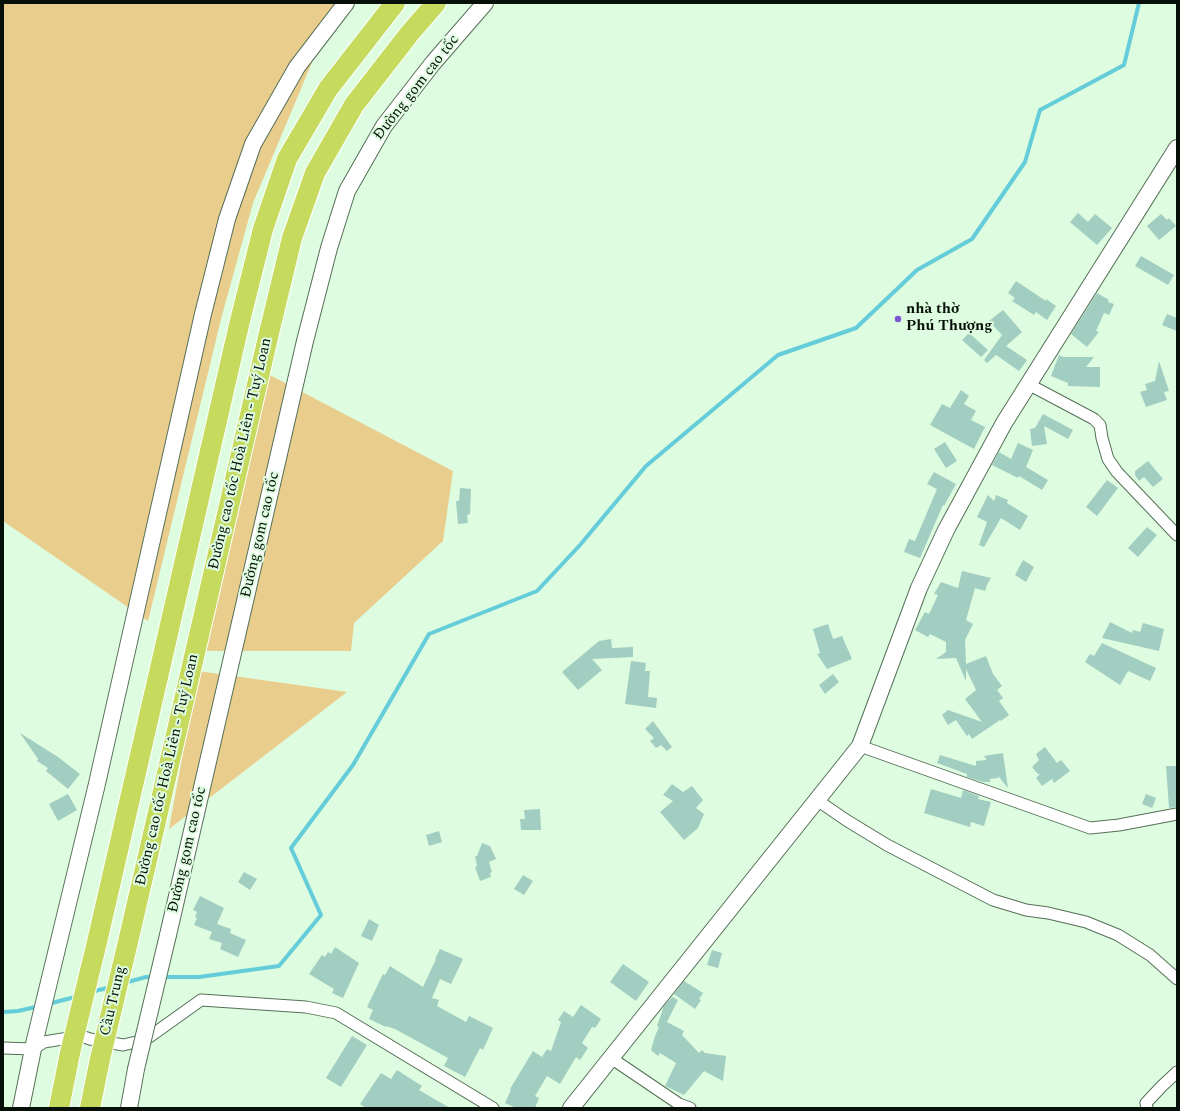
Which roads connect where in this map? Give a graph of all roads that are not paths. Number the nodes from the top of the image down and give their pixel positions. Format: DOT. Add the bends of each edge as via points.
graph roads {
  1 [pos="346,3"];
  2 [pos="395,3"];
  3 [pos="436,3"];
  4 [pos="485,3"];
  5 [pos="1177,148"];
  6 [pos="1028,384"];
  7 [pos="1177,535"];
  8 [pos="860,746"];
  9 [pos="817,800"];
  10 [pos="1177,814"];
  11 [pos="97,942"];
  12 [pos="128,942"];
  13 [pos="1177,979"];
  14 [pos="34,1047"];
  15 [pos="3,1048"];
  16 [pos="611,1058"];
  17 [pos="1177,1072"];
  18 [pos="21,1108"];
  19 [pos="59,1108"];
  20 [pos="90,1108"];
  21 [pos="129,1108"];
  22 [pos="493,1108"];
  23 [pos="571,1108"];
  24 [pos="690,1108"];
  25 [pos="1147,1108"];
  1 -- 14 [label="main road" via="297,67 253,144 227,219"];
  2 -- 11 [label="highway, Đường cao tốc Hoà Liên - Tuý Loan" via="328,89 287,159 263,229"];
  3 -- 12 [label="highway, Đường cao tốc Hoà Liên - Tuý Loan" via="354,105 315,173 292,238"];
  4 -- 21 [label="main road, Đường gom cao tốc, bridge" via="433,63 384,126 347,190 305,341"];
  5 -- 6 [label="main road"];
  6 -- 7 [label="street" via="1094,419 1100,425 1108,459"];
  6 -- 8 [label="main road" via="1004,422 943,536 919,588"];
  8 -- 9 [label="main road"];
  8 -- 10 [label="street" via="1090,828 1119,826"];
  9 -- 13 [label="street" via="887,845 994,900 1026,910 1086,922 1118,935 1146,952"];
  9 -- 16 [label="main road"];
  11 -- 19 [label="highway, Cầu Trung, bridge"];
  12 -- 20 [label="highway, Cầu Trung, bridge"];
  14 -- 15 [label="street"];
  14 -- 18 [label="main road"];
  14 -- 22 [label="street" via="44,1042 81,1036 122,1045 145,1040 201,1000 306,1007 336,1013"];
  16 -- 23 [label="main road"];
  16 -- 24 [label="street" via="678,1104"];
  17 -- 25 [label="street" via="1146,1103"];
}
